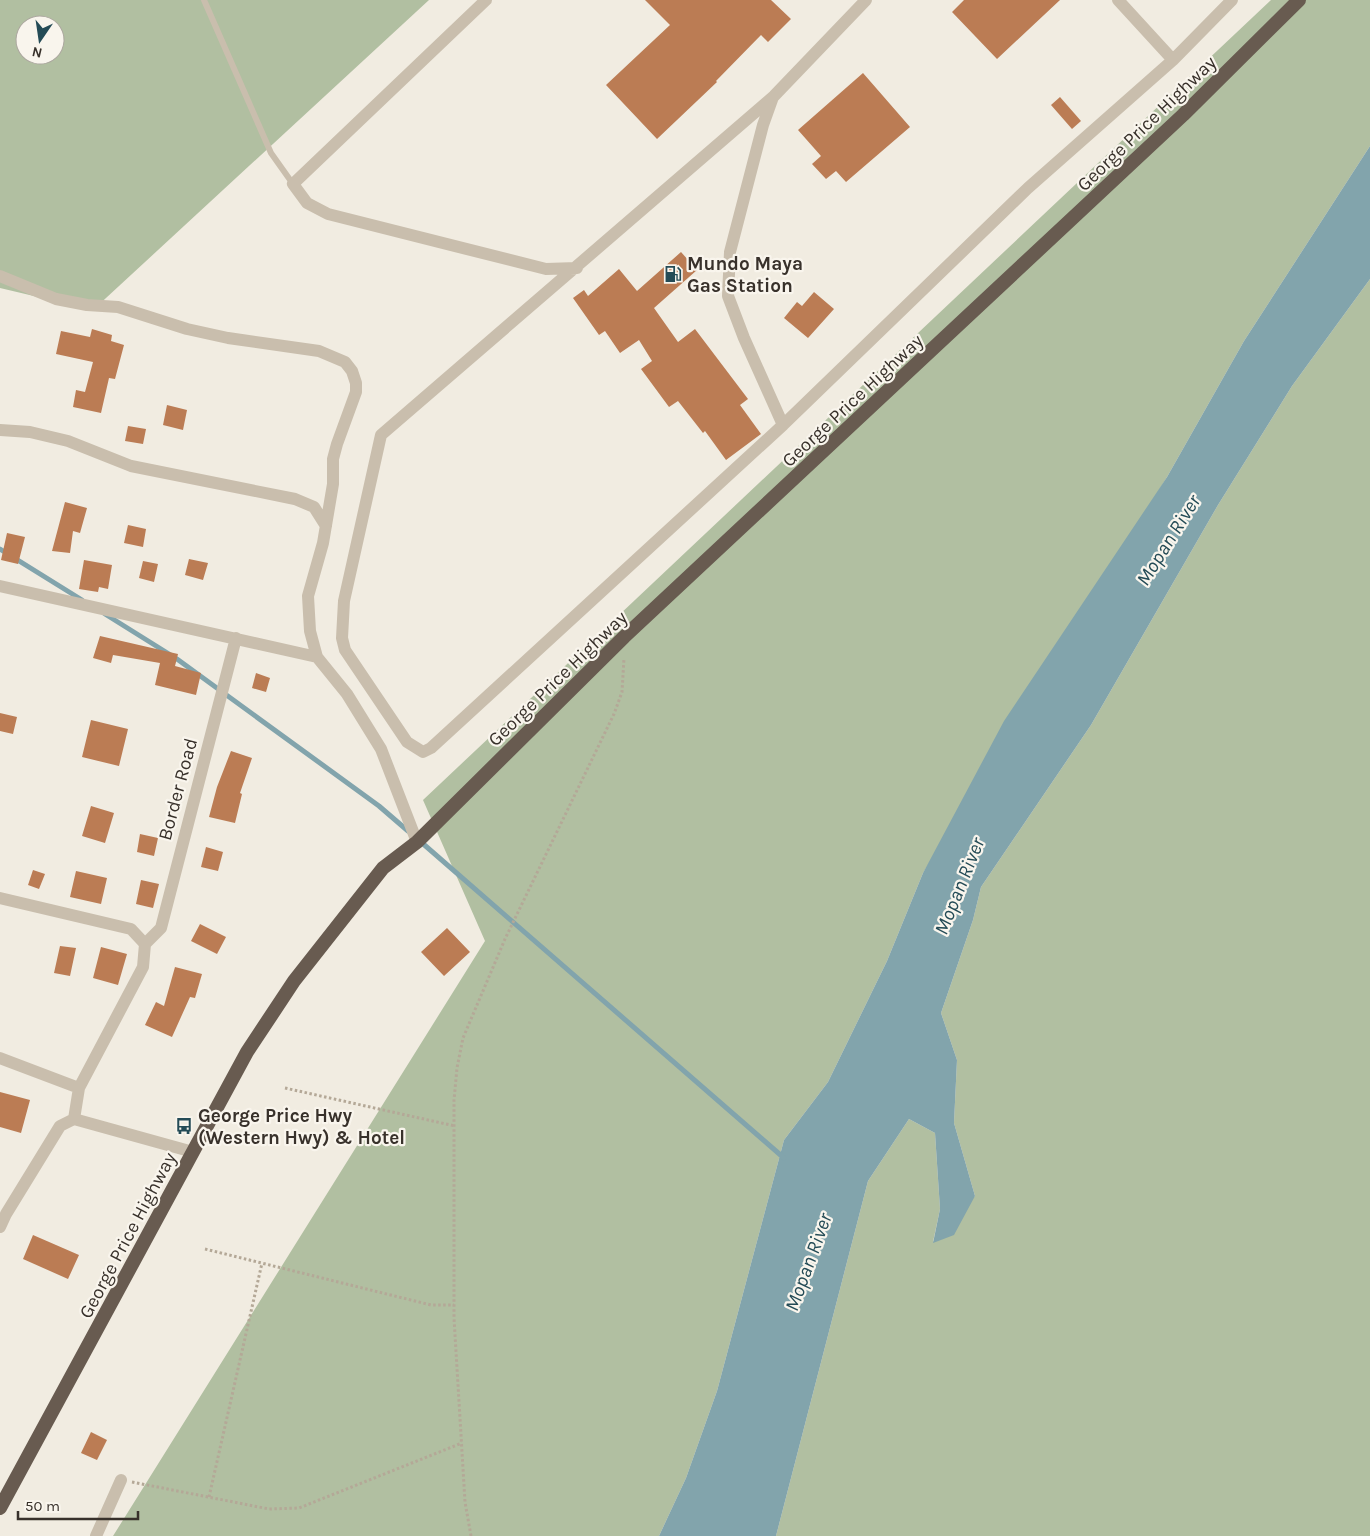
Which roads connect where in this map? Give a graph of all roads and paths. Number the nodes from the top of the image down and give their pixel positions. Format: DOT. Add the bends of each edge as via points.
graph roads {
  1 [pos="204,0"];
  2 [pos="486,0"];
  3 [pos="866,0"];
  4 [pos="1118,0"];
  5 [pos="1232,0"];
  6 [pos="1299,0"];
  7 [pos="1173,60"];
  8 [pos="774,96"];
  9 [pos="293,184"];
  10 [pos="577,268"];
  11 [pos="0,276"];
  12 [pos="783,425"];
  13 [pos="0,430"];
  14 [pos="326,526"];
  15 [pos="0,586"];
  16 [pos="624,637"];
  17 [pos="236,638"];
  18 [pos="317,657"];
  19 [pos="417,842"];
  20 [pos="0,898"];
  21 [pos="145,944"];
  22 [pos="0,1058"];
  23 [pos="79,1088"];
  24 [pos="285,1088"];
  25 [pos="74,1118"];
  26 [pos="455,1126"];
  27 [pos="193,1152"];
  28 [pos="3,1213"];
  29 [pos="0,1227"];
  30 [pos="205,1249"];
  31 [pos="262,1263"];
  32 [pos="454,1306"];
  33 [pos="462,1443"];
  34 [pos="121,1480"];
  35 [pos="209,1497"];
  36 [pos="0,1508"];
  37 [pos="96,1536"];
  38 [pos="471,1536"];
  1 -- 9 [label="lane" via="271,153"];
  2 -- 9 [label="street"];
  3 -- 8 [label="street"];
  4 -- 7 [label="street"];
  5 -- 7 [label="street"];
  6 -- 16 [label="highway, George Price Highway" via="1155,142"];
  7 -- 12 [label="street" via="1028,188"];
  8 -- 10 [label="street"];
  8 -- 12 [label="street" via="763,124 730,252 728,272 731,303"];
  9 -- 10 [label="street" via="306,204 328,214 546,269"];
  10 -- 12 [label="street" via="381,435 344,601 342,638 345,650 411,745 423,752 431,748"];
  11 -- 14 [label="street" via="56,299 87,306 118,307 187,329 319,351 344,362 352,371 356,392 333,460 333,484"];
  13 -- 14 [label="street" via="30,432 68,441 132,466 295,499 314,507"];
  14 -- 18 [label="street" via="308,596 310,631"];
  15 -- 17 [label="street"];
  16 -- 19 [label="highway, George Price Highway"];
  16 -- 26 [label="path" via="622,692 614,714 505,939 463,1038 457,1068"];
  17 -- 18 [label="street"];
  17 -- 21 [label="street, Border Road" via="161,928"];
  18 -- 19 [label="street" via="347,694 381,749"];
  19 -- 27 [label="highway, George Price Highway" via="383,868 294,981 247,1052"];
  20 -- 21 [label="street" via="131,929"];
  21 -- 23 [label="street" via="143,967"];
  22 -- 23 [label="street"];
  23 -- 25 [label="street"];
  24 -- 26 [label="path"];
  25 -- 27 [label="street"];
  25 -- 28 [label="street" via="60,1126"];
  26 -- 32 [label="path"];
  27 -- 36 [label="highway, George Price Highway"];
  28 -- 29 [label="street"];
  30 -- 31 [label="path"];
  31 -- 32 [label="path" via="431,1305"];
  31 -- 35 [label="path"];
  32 -- 33 [label="path"];
  33 -- 35 [label="path" via="299,1508 269,1509"];
  33 -- 38 [label="path"];
  34 -- 35 [label="path"];
  34 -- 37 [label="street"];
}
